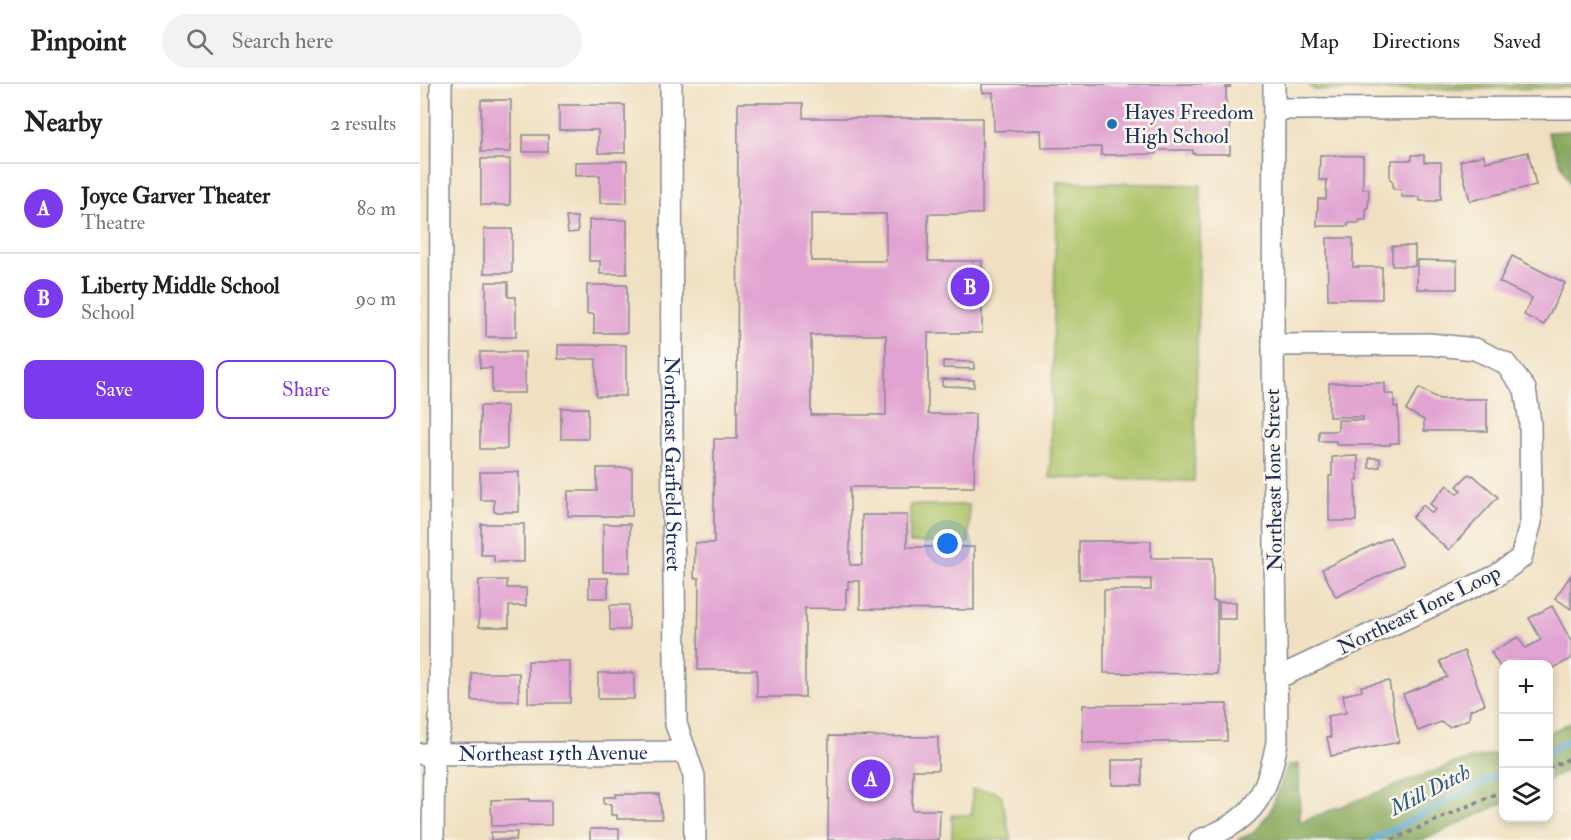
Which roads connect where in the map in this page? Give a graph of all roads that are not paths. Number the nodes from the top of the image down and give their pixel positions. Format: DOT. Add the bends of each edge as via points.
graph roads {
  1 [pos="441,84"];
  2 [pos="671,84"];
  3 [pos="1274,84"];
  4 [pos="1571,108"];
  5 [pos="1274,109"];
  6 [pos="1273,345"];
  7 [pos="1277,678"];
  8 [pos="686,752"];
  9 [pos="427,754"];
  10 [pos="433,840"];
  11 [pos="695,840"];
  12 [pos="1200,840"];
  1 -- 9 [label="street" via="440,727"];
  2 -- 8 [label="street, Northeast Garfield Street" via="676,724"];
  3 -- 5 [label="street, Northeast Ione Street"];
  4 -- 5 [label="street"];
  5 -- 6 [label="street, Northeast Ione Street"];
  6 -- 7 [label="street, Northeast Ione Street"];
  6 -- 7 [label="street, Northeast Ione Loop" via="1429,344 1474,349 1505,363 1525,389 1530,433 1531,522 1521,558 1496,576"];
  7 -- 12 [label="street, Northeast Ione Street" via="1277,742 1271,774 1256,804 1236,823"];
  8 -- 9 [label="street, Northeast 15th Avenue"];
  8 -- 11 [label="street, Northeast Garfield Street" via="694,776"];
  9 -- 10 [label="street"];
}
